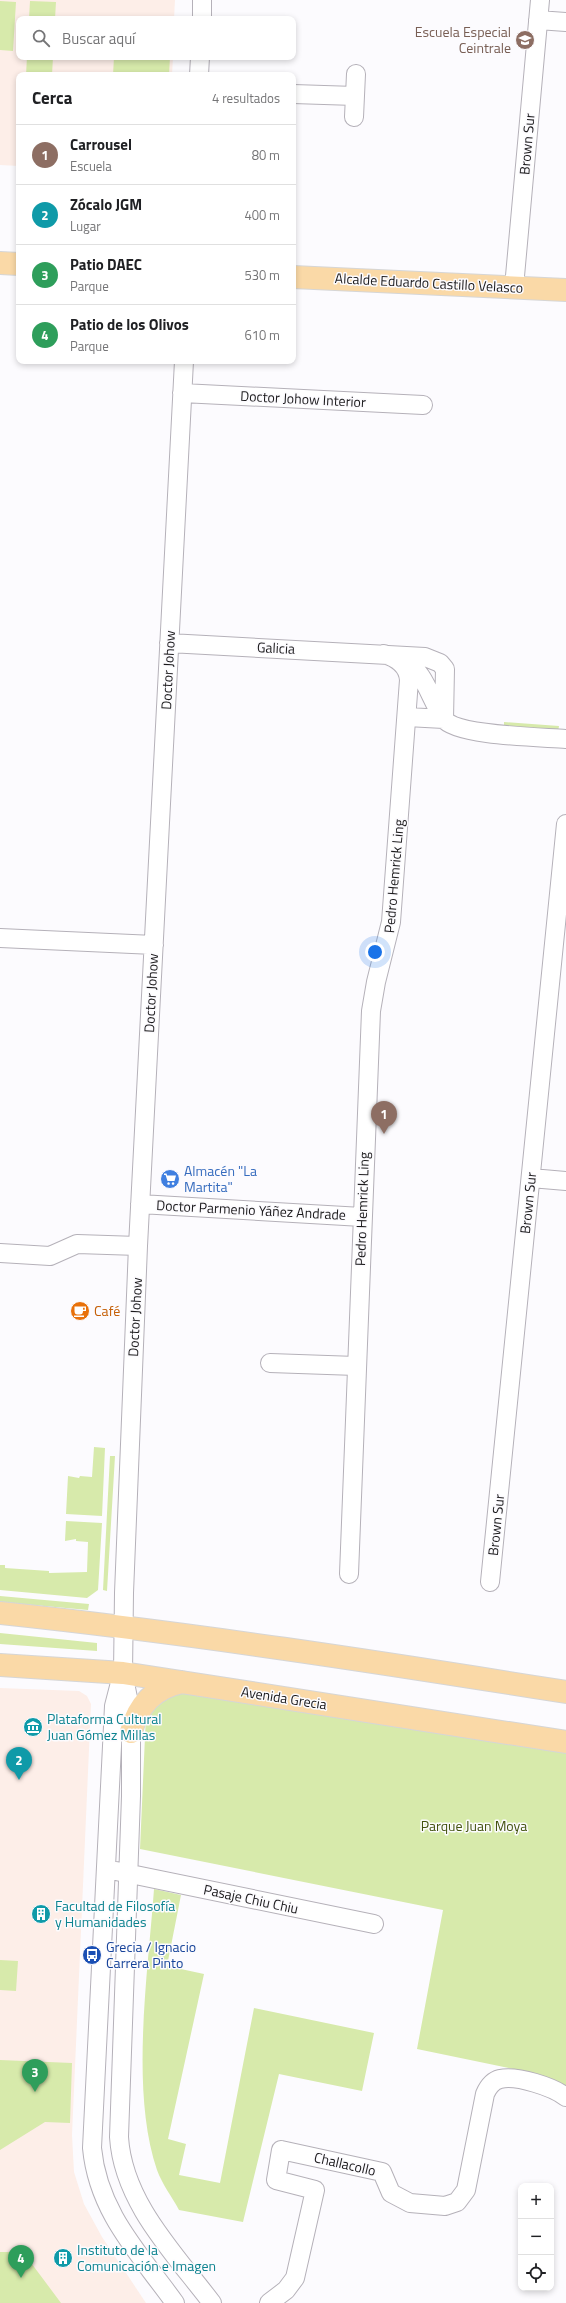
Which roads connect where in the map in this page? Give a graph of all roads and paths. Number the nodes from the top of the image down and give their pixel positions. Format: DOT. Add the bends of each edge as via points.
graph roads {
  1 [pos="202,0"];
  2 [pos="540,0"];
  3 [pos="202,16"];
  4 [pos="538,20"];
  5 [pos="566,22"];
  6 [pos="200,60"];
  7 [pos="199,72"];
  8 [pos="356,74"];
  9 [pos="296,94"];
  10 [pos="355,96"];
  11 [pos="354,118"];
  12 [pos="0,263"];
  13 [pos="16,264"];
  14 [pos="296,277"];
  15 [pos="514,287"];
  16 [pos="566,290"];
  17 [pos="184,364"];
  18 [pos="182,393"];
  19 [pos="423,405"];
  20 [pos="169,643"];
  21 [pos="384,654"];
  22 [pos="409,680"];
  23 [pos="407,717"];
  24 [pos="444,719"];
  25 [pos="566,739"];
  26 [pos="566,824"];
  27 [pos="0,938"];
  28 [pos="154,945"];
  29 [pos="531,1178"];
  30 [pos="566,1181"];
  31 [pos="140,1204"];
  32 [pos="362,1217"];
  33 [pos="138,1246"];
  34 [pos="0,1253"];
  35 [pos="270,1363"];
  36 [pos="356,1366"];
  37 [pos="349,1574"];
  38 [pos="490,1582"];
  39 [pos="0,1613"];
  40 [pos="124,1626"];
  41 [pos="0,1665"];
  42 [pos="123,1673"];
  43 [pos="183,1682"];
  44 [pos="566,1692"];
  45 [pos="131,1732"];
  46 [pos="566,1742"];
  47 [pos="106,1870"];
  48 [pos="128,1873"];
  49 [pos="374,1924"];
  50 [pos="566,2098"];
  51 [pos="175,2303"];
  52 [pos="212,2303"];
  53 [pos="269,2303"];
  1 -- 3 [label="street"];
  2 -- 4 [label="street, Brown Sur"];
  4 -- 5 [label="street"];
  4 -- 15 [label="street, Brown Sur"];
  6 -- 7 [label="street"];
  8 -- 10 [label="street"];
  9 -- 10 [label="street"];
  10 -- 11 [label="street"];
  12 -- 13 [label="main road"];
  14 -- 15 [label="main road, Alcalde Eduardo Castillo Velasco"];
  15 -- 16 [label="main road, Alcalde Eduardo Castillo Velasco"];
  17 -- 18 [label="street, Doctor Johow"];
  18 -- 19 [label="street, Doctor Johow Interior"];
  18 -- 20 [label="street, Doctor Johow"];
  20 -- 21 [label="street, Galicia"];
  20 -- 28 [label="street, Doctor Johow"];
  21 -- 22 [label="street, Galicia" via="401,663 407,671"];
  21 -- 24 [label="street, Galicia" via="404,660 415,668"];
  21 -- 24 [label="street, Galicia" via="426,657 440,663 446,675"];
  22 -- 23 [label="street, Pedro Hemrick Ling"];
  23 -- 24 [label="street"];
  23 -- 32 [label="street, Pedro Hemrick Ling" via="391,922 371,1011"];
  24 -- 25 [label="street" via="454,726 474,731"];
  26 -- 29 [label="street, Brown Sur"];
  27 -- 28 [label="street"];
  28 -- 31 [label="street, Doctor Johow"];
  29 -- 30 [label="street"];
  29 -- 38 [label="street, Brown Sur"];
  31 -- 32 [label="street, Doctor Parmenio Yáñez Andrade"];
  31 -- 33 [label="street, Doctor Johow"];
  32 -- 36 [label="street, Pedro Hemrick Ling"];
  33 -- 34 [label="street" via="77,1244 50,1256"];
  33 -- 40 [label="street, Doctor Johow"];
  35 -- 36 [label="street"];
  36 -- 37 [label="street, Pedro Hemrick Ling"];
  39 -- 40 [label="main road"];
  40 -- 42 [label="street, Doctor Johow"];
  40 -- 44 [label="main road"];
  41 -- 42 [label="main road, Avenida Grecia"];
  42 -- 43 [label="main road, Avenida Grecia"];
  42 -- 45 [label="street"];
  42 -- 47 [label="street" via="114,1706"];
  43 -- 45 [label="main road" via="161,1689 148,1698 137,1714"];
  43 -- 46 [label="main road, Avenida Grecia"];
  45 -- 48 [label="street"];
  47 -- 48 [label="street, Pasaje Chiu Chiu"];
  47 -- 51 [label="street" via="94,2164 101,2192 112,2216"];
  48 -- 49 [label="street, Pasaje Chiu Chiu"];
  48 -- 52 [label="street" via="120,2126 123,2164 143,2210"];
  50 -- 53 [label="street, Challacollo" via="548,2086 509,2079 493,2082 485,2094 466,2190 457,2202 445,2206 410,2204 391,2193 382,2172 281,2150 276,2180 315,2190 295,2278 286,2290"];
}
